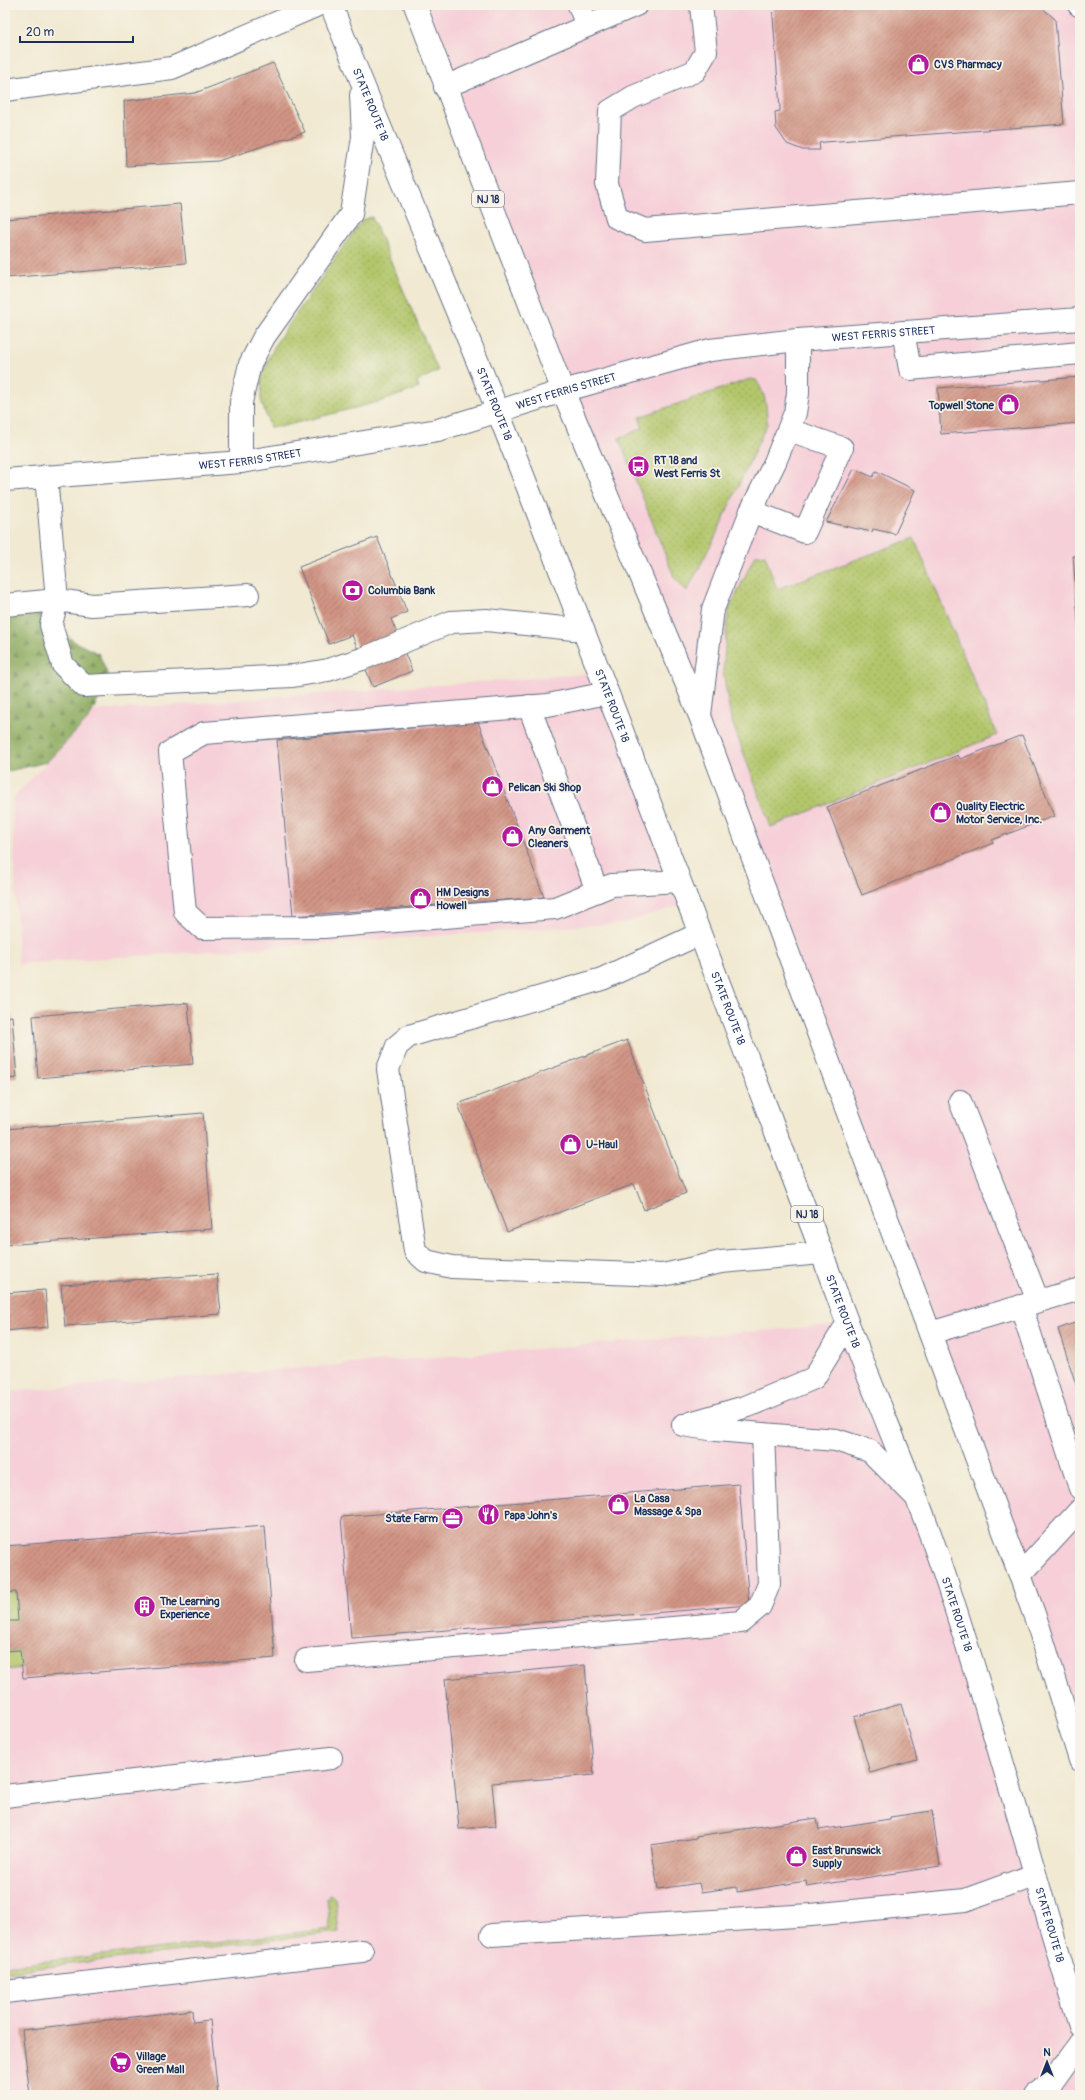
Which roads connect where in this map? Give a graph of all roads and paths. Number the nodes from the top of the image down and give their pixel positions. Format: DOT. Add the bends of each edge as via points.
graph roads {
  1 [pos="318,5"];
  2 [pos="331,5"];
  3 [pos="415,5"];
  4 [pos="579,5"];
  5 [pos="636,5"];
  6 [pos="701,5"];
  7 [pos="587,26"];
  8 [pos="360,80"];
  9 [pos="445,87"];
  10 [pos="5,90"];
  11 [pos="1080,193"];
  12 [pos="1080,319"];
  13 [pos="903,332"];
  14 [pos="798,340"];
  15 [pos="1080,353"];
  16 [pos="563,391"];
  17 [pos="498,413"];
  18 [pos="789,430"];
  19 [pos="241,462"];
  20 [pos="46,476"];
  21 [pos="5,480"];
  22 [pos="751,511"];
  23 [pos="248,595"];
  24 [pos="57,600"];
  25 [pos="5,605"];
  26 [pos="584,630"];
  27 [pos="607,693"];
  28 [pos="529,706"];
  29 [pos="700,716"];
  30 [pos="679,881"];
  31 [pos="597,892"];
  32 [pos="700,934"];
  33 [pos="960,1101"];
  34 [pos="822,1254"];
  35 [pos="1080,1289"];
  36 [pos="1030,1304"];
  37 [pos="847,1324"];
  38 [pos="930,1333"];
  39 [pos="763,1434"];
  40 [pos="1080,1488"];
  41 [pos="915,1496"];
  42 [pos="1080,1510"];
  43 [pos="1020,1575"];
  44 [pos="306,1660"];
  45 [pos="1079,1755"];
  46 [pos="331,1758"];
  47 [pos="5,1796"];
  48 [pos="1034,1875"];
  49 [pos="492,1935"];
  50 [pos="362,1951"];
  51 [pos="5,1992"];
  52 [pos="1080,2026"];
  53 [pos="1080,2042"];
  54 [pos="1035,2095"];
  1 -- 10 [label="main road" via="172,68"];
  2 -- 8 [label="main road, STATE ROUTE 18 / NJ 18"];
  3 -- 9 [label="main road, NJ 18"];
  4 -- 7 [label="main road"];
  5 -- 7 [label="main road"];
  6 -- 11 [label="main road" via="706,52 695,71 633,97 610,111 607,184 616,218 645,230"];
  7 -- 9 [label="main road"];
  8 -- 17 [label="main road, STATE ROUTE 18 / NJ 18"];
  8 -- 19 [label="main road" via="363,137 350,214 264,338 250,364 241,402"];
  9 -- 16 [label="main road, NJ 18"];
  12 -- 13 [label="main road, WEST FERRIS STREET"];
  13 -- 14 [label="main road, WEST FERRIS STREET"];
  13 -- 15 [label="main road" via="910,370"];
  14 -- 16 [label="main road, WEST FERRIS STREET" via="710,350"];
  14 -- 18 [label="main road" via="798,393"];
  16 -- 17 [label="main road, WEST FERRIS STREET"];
  16 -- 29 [label="main road, NJ 18"];
  17 -- 19 [label="main road, WEST FERRIS STREET" via="438,430"];
  17 -- 26 [label="main road, STATE ROUTE 18 / NJ 18"];
  18 -- 22 [label="main road"];
  18 -- 22 [label="main road" via="842,448 805,532"];
  19 -- 20 [label="main road, WEST FERRIS STREET"];
  20 -- 21 [label="main road, WEST FERRIS STREET"];
  20 -- 24 [label="main road"];
  22 -- 29 [label="main road" via="713,609"];
  23 -- 24 [label="main road" via="92,605"];
  24 -- 25 [label="main road"];
  24 -- 26 [label="main road" via="51,625 63,665 84,686 294,676 328,670 362,659 451,622 486,620"];
  26 -- 27 [label="main road, STATE ROUTE 18 / NJ 18"];
  27 -- 28 [label="main road" via="548,705"];
  27 -- 30 [label="main road, STATE ROUTE 18 / NJ 18"];
  28 -- 31 [label="main road"];
  28 -- 31 [label="main road" via="204,733 170,752 185,912 202,928 324,927 555,908"];
  29 -- 38 [label="main road, NJ 18"];
  30 -- 31 [label="main road" via="612,885"];
  30 -- 32 [label="main road, STATE ROUTE 18 / NJ 18"];
  32 -- 34 [label="main road, STATE ROUTE 18 / NJ 18"];
  32 -- 34 [label="main road" via="602,979 408,1036 398,1046 388,1069 415,1251 426,1261 452,1267 663,1276 722,1262"];
  33 -- 36 [label="main road"];
  34 -- 37 [label="main road, STATE ROUTE 18 / NJ 18"];
  35 -- 36 [label="main road"];
  36 -- 38 [label="main road"];
  36 -- 40 [label="main road"];
  37 -- 39 [label="main road" via="814,1378 748,1406 683,1425"];
  37 -- 41 [label="main road, STATE ROUTE 18 / NJ 18"];
  38 -- 43 [label="main road, NJ 18"];
  39 -- 41 [label="main road" via="836,1440 870,1450"];
  39 -- 44 [label="main road" via="769,1584 760,1606 741,1622"];
  41 -- 48 [label="main road, STATE ROUTE 18 / NJ 18" via="952,1597"];
  42 -- 43 [label="main road"];
  43 -- 45 [label="main road, NJ 18"];
  46 -- 47 [label="main road"];
  48 -- 49 [label="main road" via="964,1900 811,1915"];
  48 -- 52 [label="main road, STATE ROUTE 18 / NJ 18"];
  50 -- 51 [label="main road"];
  53 -- 54 [label="main road" via="1052,2082"];
}
